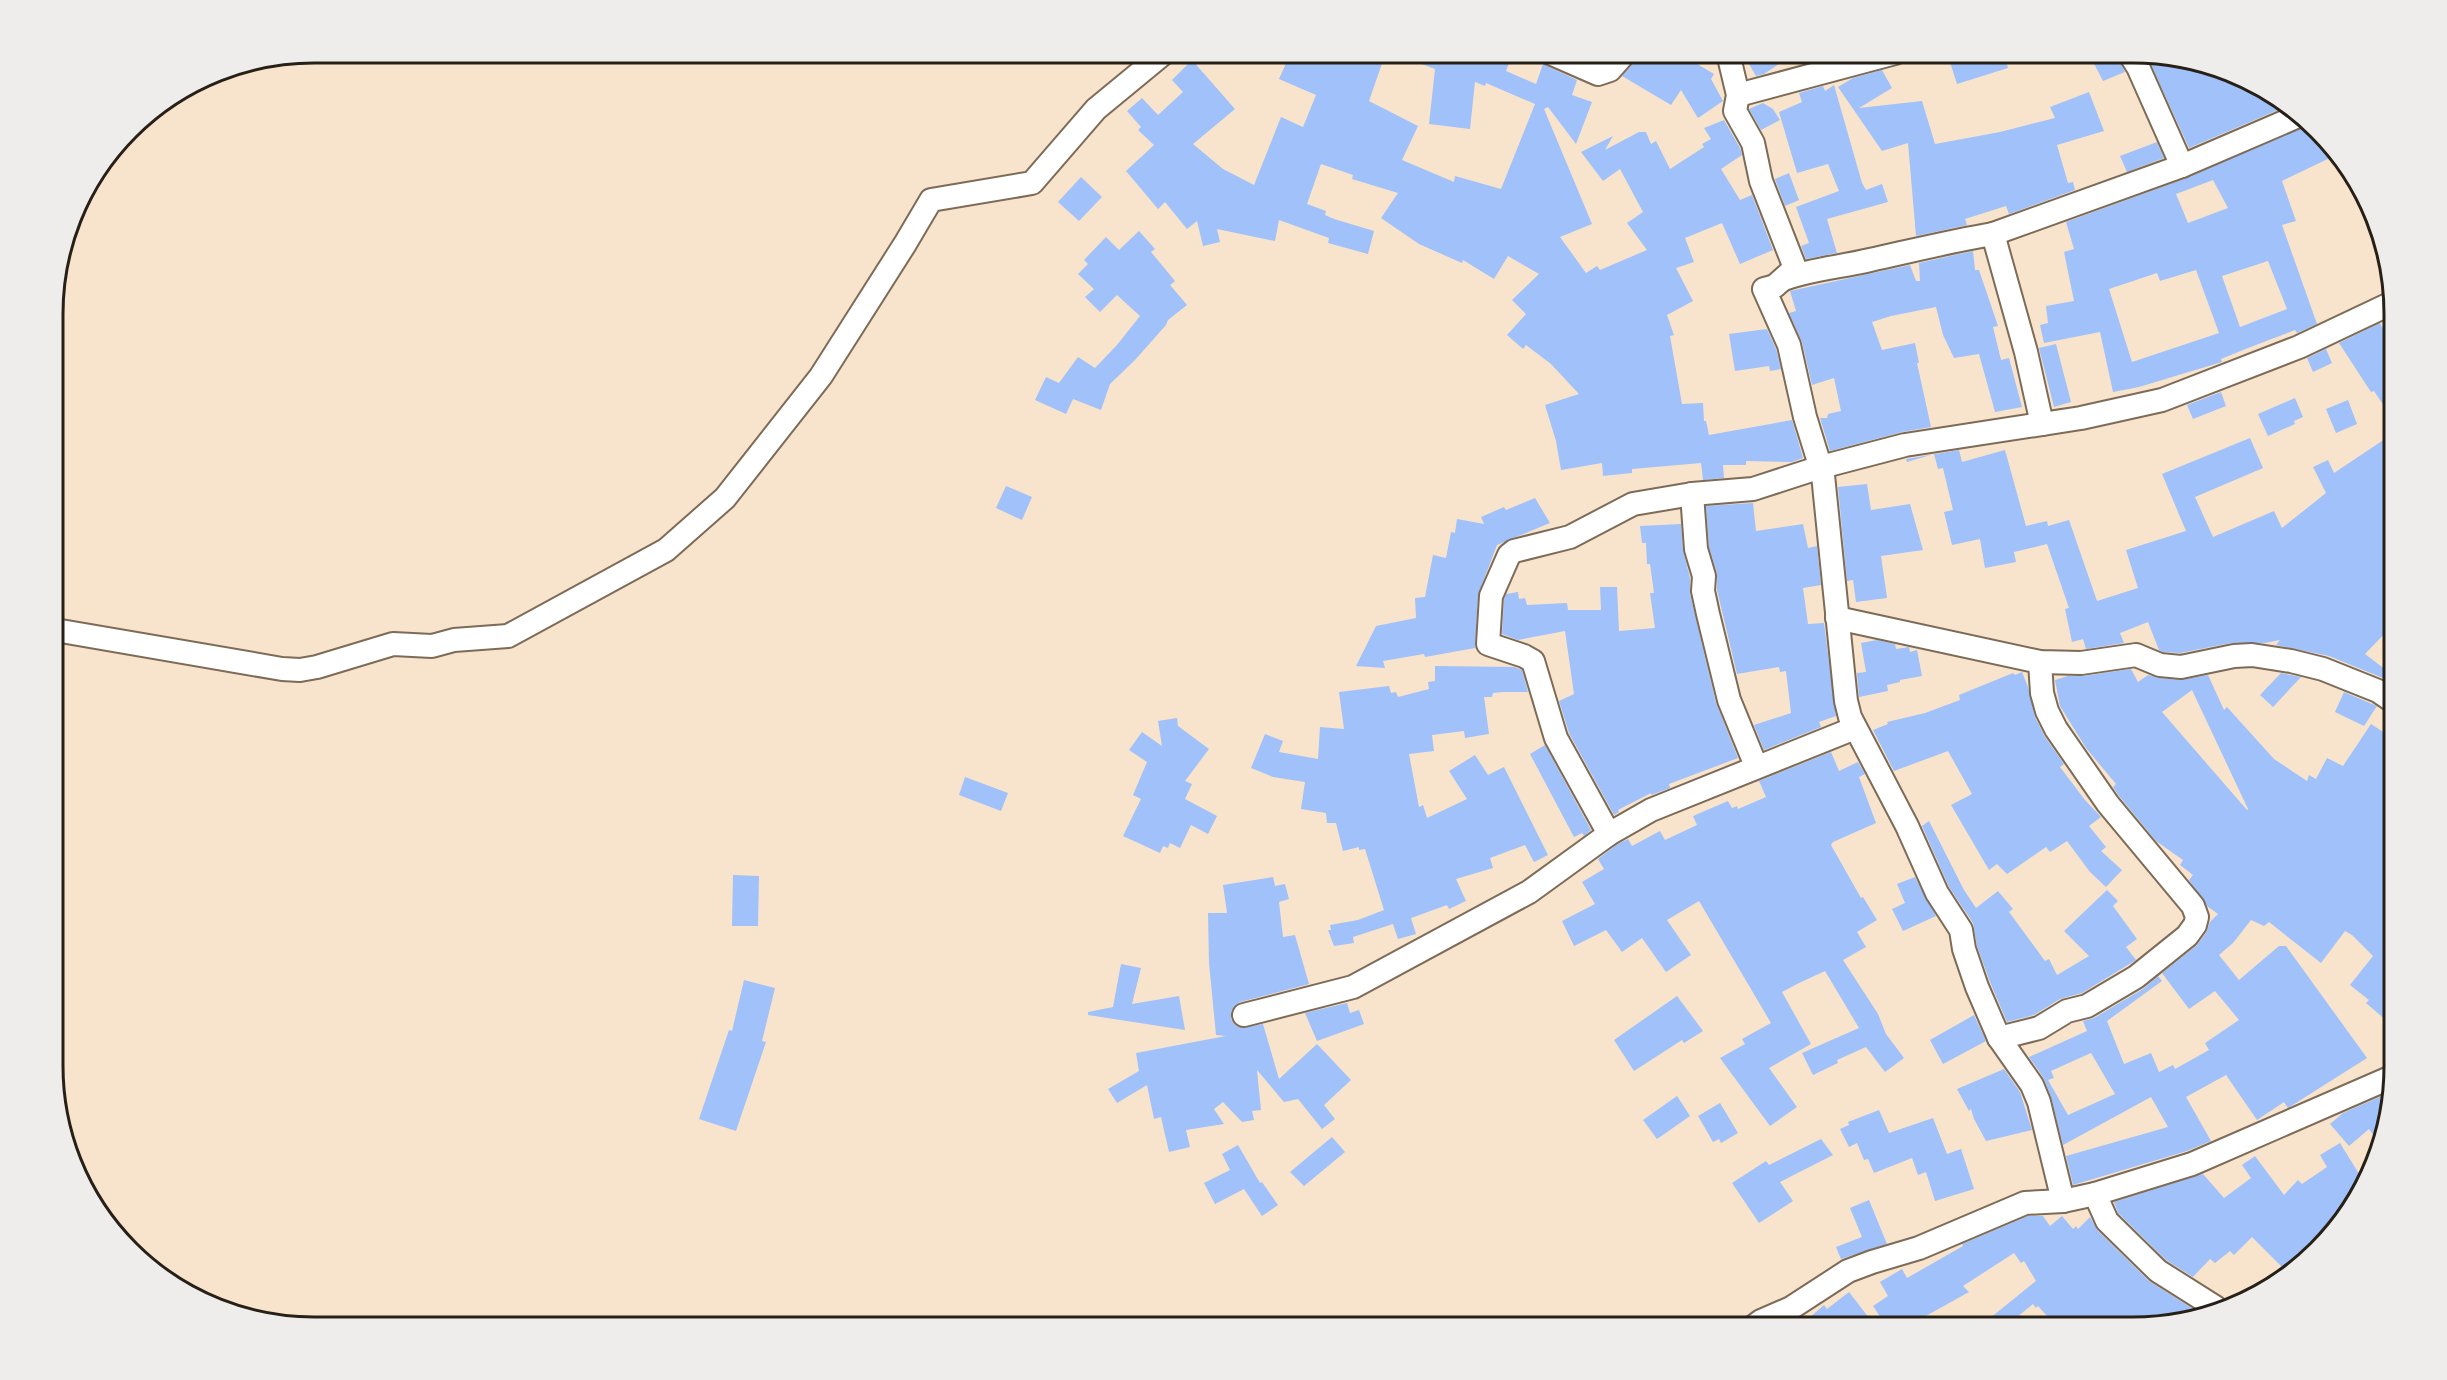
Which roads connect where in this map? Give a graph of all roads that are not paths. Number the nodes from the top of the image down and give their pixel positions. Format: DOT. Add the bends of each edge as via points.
graph roads {
  1 [pos="1151,63"];
  2 [pos="1574,63"];
  3 [pos="1615,63"];
  4 [pos="1731,63"];
  5 [pos="1855,63"];
  6 [pos="2136,63"];
  7 [pos="1738,95"];
  8 [pos="2291,119"];
  9 [pos="2182,166"];
  10 [pos="1993,234"];
  11 [pos="1784,279"];
  12 [pos="2384,307"];
  13 [pos="2042,424"];
  14 [pos="1821,467"];
  15 [pos="1692,494"];
  16 [pos="1837,618"];
  17 [pos="63,631"];
  18 [pos="2040,662"];
  19 [pos="2384,695"];
  20 [pos="1855,728"];
  21 [pos="1756,766"];
  22 [pos="1609,834"];
  23 [pos="1244,1015"];
  24 [pos="1999,1038"];
  25 [pos="2383,1081"];
  26 [pos="2095,1194"];
  27 [pos="2063,1201"];
  28 [pos="2211,1305"];
  29 [pos="1775,1317"];
  1 -- 17 [label="street" via="1096,109 1032,183 931,200 821,376 725,498 666,550 508,636 454,640 432,646 393,644 300,670"];
  2 -- 3 [label="street" via="1598,74 1610,70"];
  4 -- 7 [label="street"];
  5 -- 7 [label="street"];
  6 -- 9 [label="street"];
  7 -- 11 [label="street" via="1735,111 1753,143 1761,181 1795,268"];
  8 -- 9 [label="street"];
  9 -- 10 [label="street"];
  10 -- 11 [label="street"];
  10 -- 13 [label="street"];
  11 -- 14 [label="street" via="1764,289 1789,345"];
  12 -- 13 [label="street" via="2300,347 2162,400"];
  13 -- 14 [label="street" via="1905,445"];
  14 -- 15 [label="street" via="1753,489"];
  14 -- 16 [label="street"];
  15 -- 21 [label="street" via="1696,549 1708,614 1729,700"];
  15 -- 22 [label="street" via="1633,504 1570,537 1514,551 1491,596 1488,644 1533,661 1556,738"];
  16 -- 18 [label="street"];
  16 -- 20 [label="street" via="1846,701"];
  18 -- 19 [label="street" via="2081,663 2136,655 2160,665 2181,667 2252,655 2323,669"];
  18 -- 24 [label="street" via="2042,693 2056,729 2108,804 2193,906 2197,916 2187,936 2127,982 2039,1028"];
  20 -- 21 [label="street"];
  20 -- 24 [label="street" via="1937,893 1961,930 1977,987"];
  21 -- 22 [label="street" via="1651,810"];
  22 -- 23 [label="street" via="1529,891 1353,987"];
  24 -- 27 [label="street" via="2032,1085 2039,1102"];
  25 -- 26 [label="street" via="2192,1164"];
  26 -- 27 [label="street"];
  26 -- 28 [label="street" via="2108,1221 2158,1271"];
  27 -- 29 [label="street" via="2025,1203 1919,1248 1848,1271"];
}
